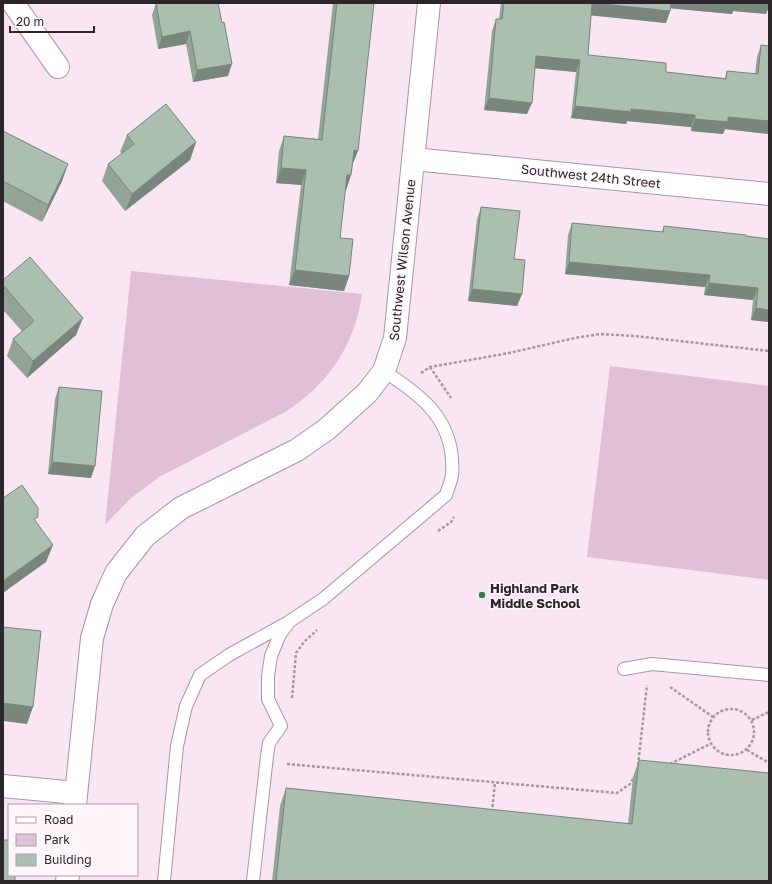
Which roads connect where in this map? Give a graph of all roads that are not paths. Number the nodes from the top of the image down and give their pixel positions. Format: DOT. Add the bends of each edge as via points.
graph roads {
  1 [pos="13,3"];
  2 [pos="429,3"];
  3 [pos="58,67"];
  4 [pos="413,159"];
  5 [pos="769,194"];
  6 [pos="384,371"];
  7 [pos="290,621"];
  8 [pos="624,670"];
  9 [pos="769,676"];
  10 [pos="3,786"];
  11 [pos="76,799"];
  12 [pos="164,881"];
  13 [pos="252,881"];
  1 -- 3 [label="street"];
  2 -- 4 [label="street, Southwest Wilson Avenue"];
  4 -- 5 [label="street, Southwest 24th Street"];
  4 -- 6 [label="street, Southwest Wilson Avenue" via="395,338"];
  6 -- 7 [label="lane" via="433,410 445,429 451,449 453,473 446,495 323,599"];
  6 -- 11 [label="street, Southwest Wilson Avenue" via="367,393 327,429 297,450 181,508 145,536 116,573 102,604 92,638"];
  7 -- 12 [label="lane" via="228,655 200,675 186,706 177,746"];
  7 -- 13 [label="lane" via="280,634 271,656 268,676 268,700 281,726 269,743"];
  8 -- 9 [label="lane" via="652,664"];
  10 -- 11 [label="street"];
}
